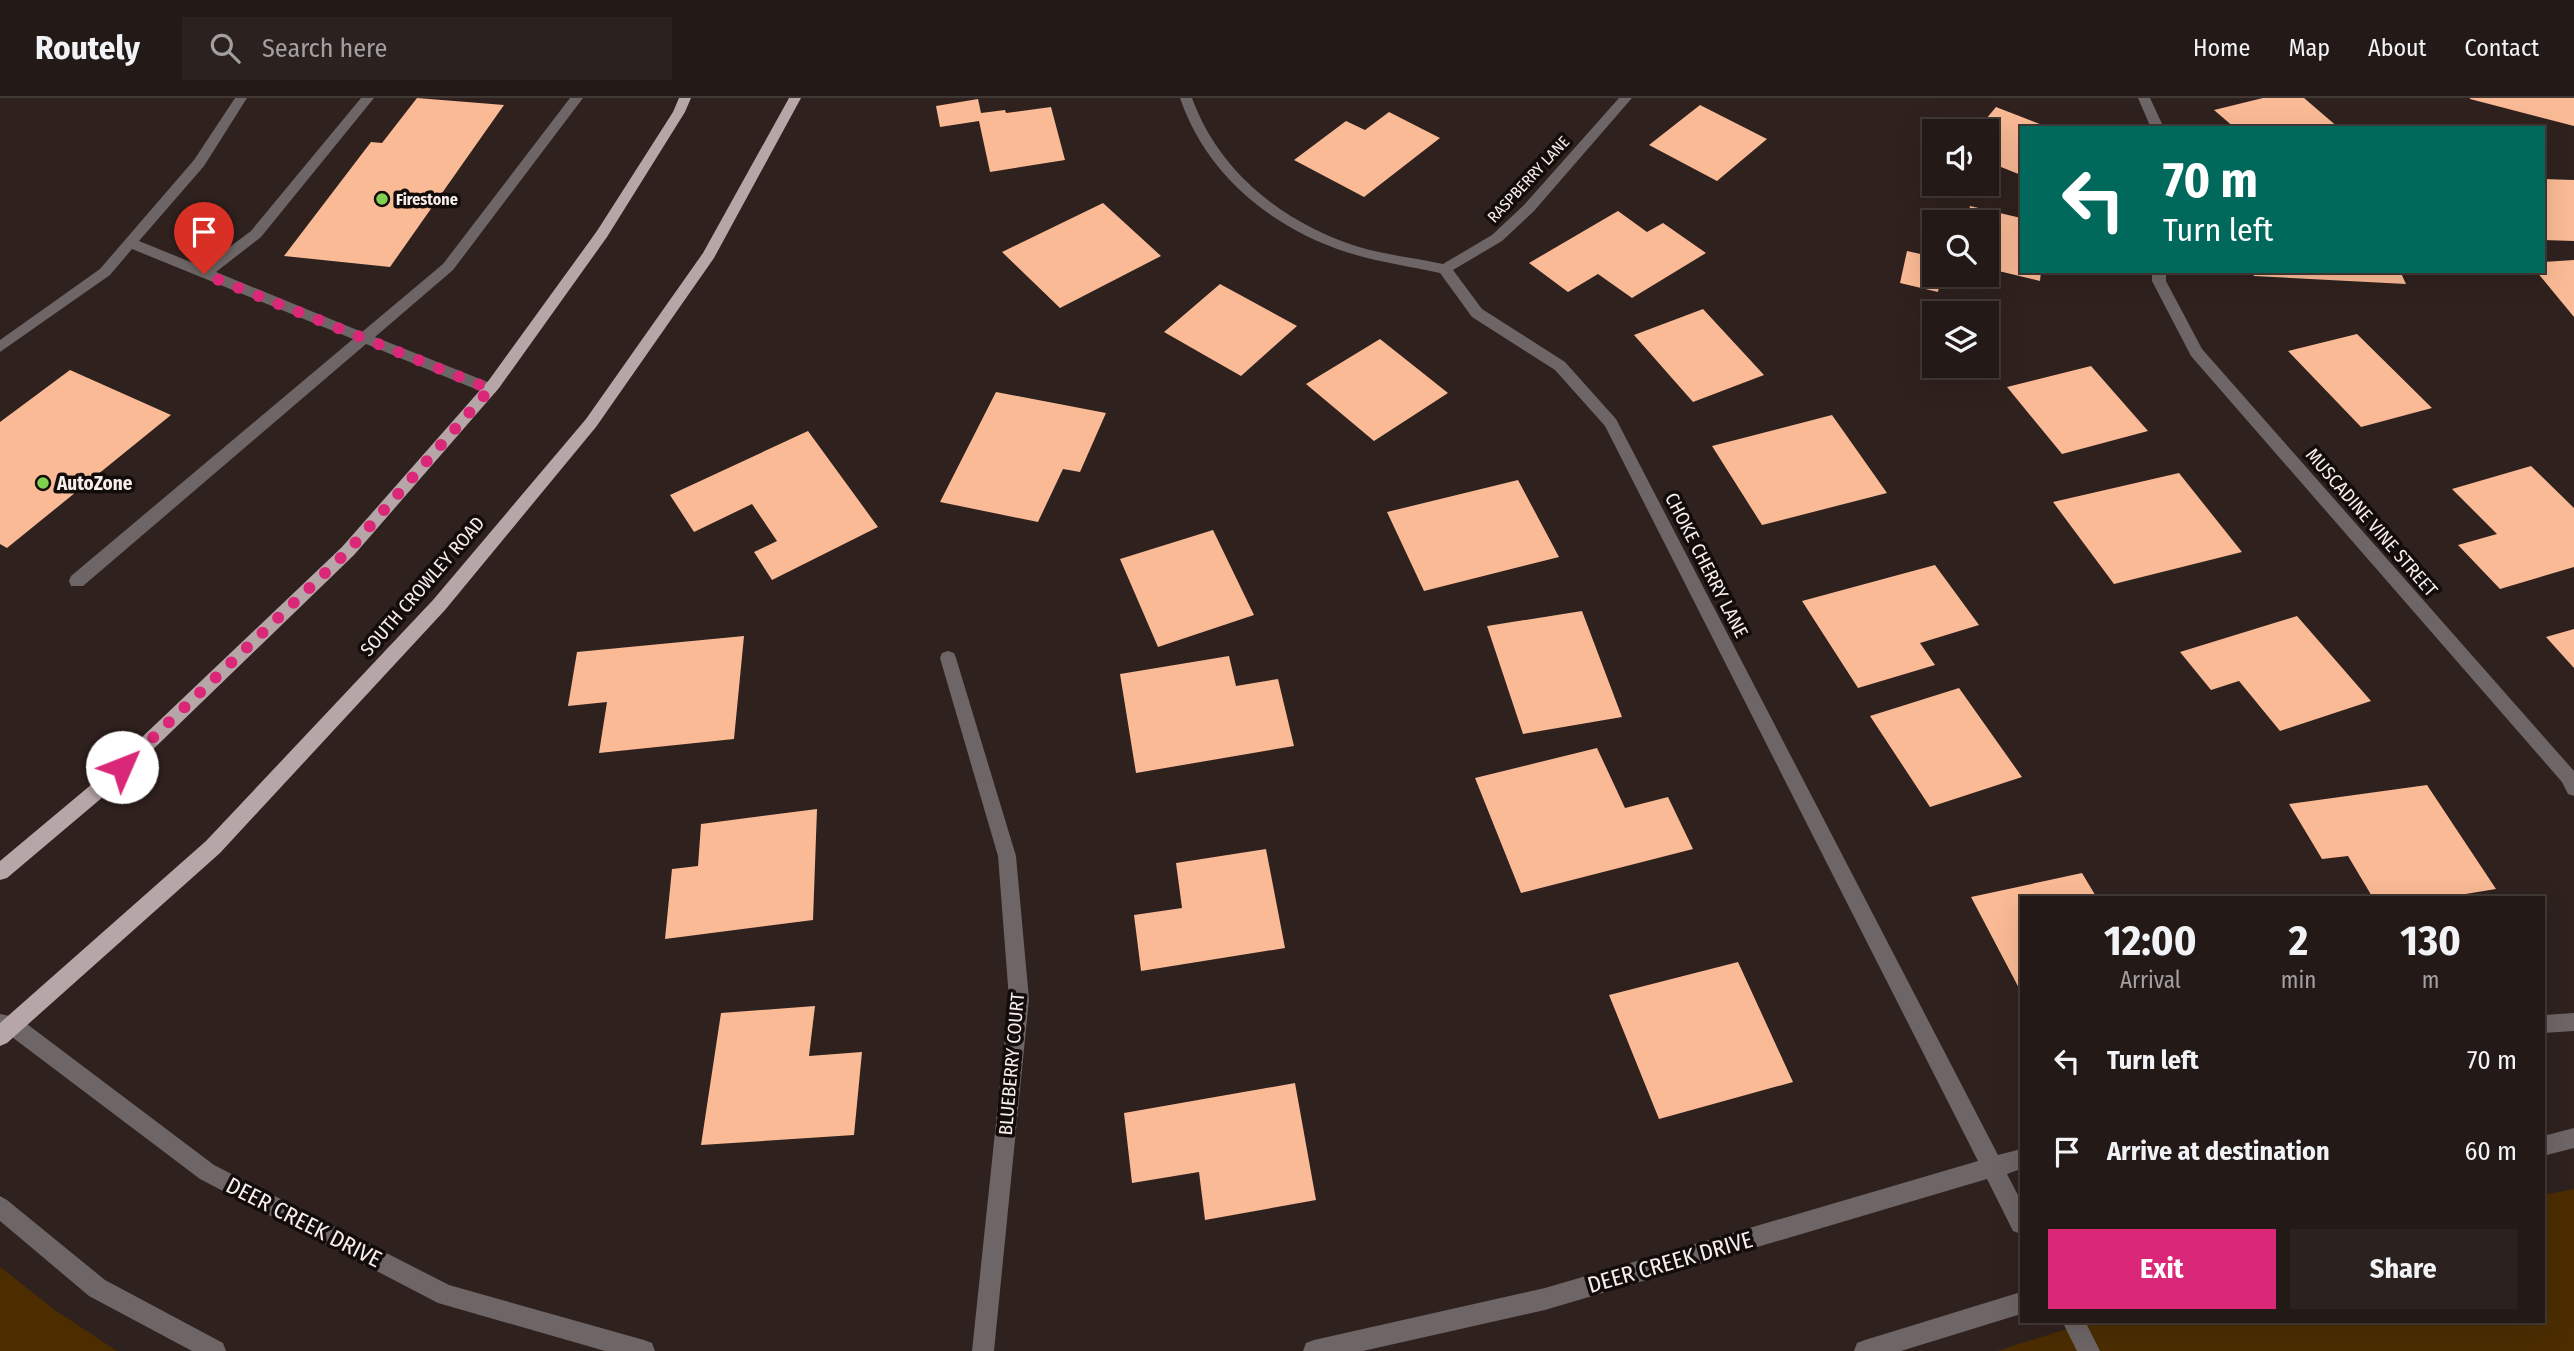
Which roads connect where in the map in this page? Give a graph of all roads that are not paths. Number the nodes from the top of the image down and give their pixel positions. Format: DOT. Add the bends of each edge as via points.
graph roads {
  1 [pos="241,98"];
  2 [pos="368,98"];
  3 [pos="577,98"];
  4 [pos="685,98"];
  5 [pos="795,98"];
  6 [pos="1186,98"];
  7 [pos="1626,98"];
  8 [pos="2144,98"];
  9 [pos="2157,126"];
  10 [pos="130,243"];
  11 [pos="1445,270"];
  12 [pos="2159,273"];
  13 [pos="204,274"];
  14 [pos="363,338"];
  15 [pos="0,347"];
  16 [pos="490,389"];
  17 [pos="77,581"];
  18 [pos="948,658"];
  19 [pos="2574,788"];
  20 [pos="0,872"];
  21 [pos="2574,1022"];
  22 [pos="2545,1024"];
  23 [pos="4,1028"];
  24 [pos="2574,1138"];
  25 [pos="2545,1145"];
  26 [pos="2020,1159"];
  27 [pos="1992,1168"];
  28 [pos="0,1207"];
  29 [pos="2020,1221"];
  30 [pos="2020,1303"];
  31 [pos="2074,1323"];
  32 [pos="215,1351"];
  33 [pos="644,1351"];
  34 [pos="983,1351"];
  35 [pos="1314,1351"];
  36 [pos="1865,1351"];
  37 [pos="2089,1351"];
  1 -- 10 [label="street" via="199,163"];
  2 -- 13 [label="street" via="256,234"];
  3 -- 14 [label="street" via="448,267"];
  4 -- 16 [label="main road" via="602,234"];
  5 -- 23 [label="main road, SOUTH CROWLEY ROAD" via="709,255 591,423 439,605 213,847"];
  6 -- 11 [label="street" via="1208,152 1239,186 1341,245"];
  7 -- 11 [label="street, RASPBERRY LANE" via="1497,238"];
  8 -- 9 [label="street"];
  10 -- 13 [label="street"];
  10 -- 15 [label="street" via="105,272"];
  11 -- 27 [label="street, CHOKE CHERRY LANE" via="1477,313 1560,366 1611,423"];
  12 -- 19 [label="street, MUSCADINE VINE STREET" via="2196,352"];
  13 -- 14 [label="street"];
  14 -- 16 [label="street"];
  14 -- 17 [label="street"];
  16 -- 20 [label="main road" via="348,551 104,785"];
  18 -- 34 [label="street, BLUEBERRY COURT" via="1007,856 1019,999"];
  21 -- 22 [label="street"];
  23 -- 33 [label="street, DEER CREEK DRIVE" via="208,1172 446,1295"];
  24 -- 25 [label="street"];
  26 -- 27 [label="street, DEER CREEK DRIVE"];
  27 -- 29 [label="street, CHOKE CHERRY LANE"];
  27 -- 35 [label="street, DEER CREEK DRIVE" via="1545,1299"];
  28 -- 32 [label="street" via="97,1288"];
  30 -- 36 [label="street"];
  31 -- 37 [label="street"];
}
